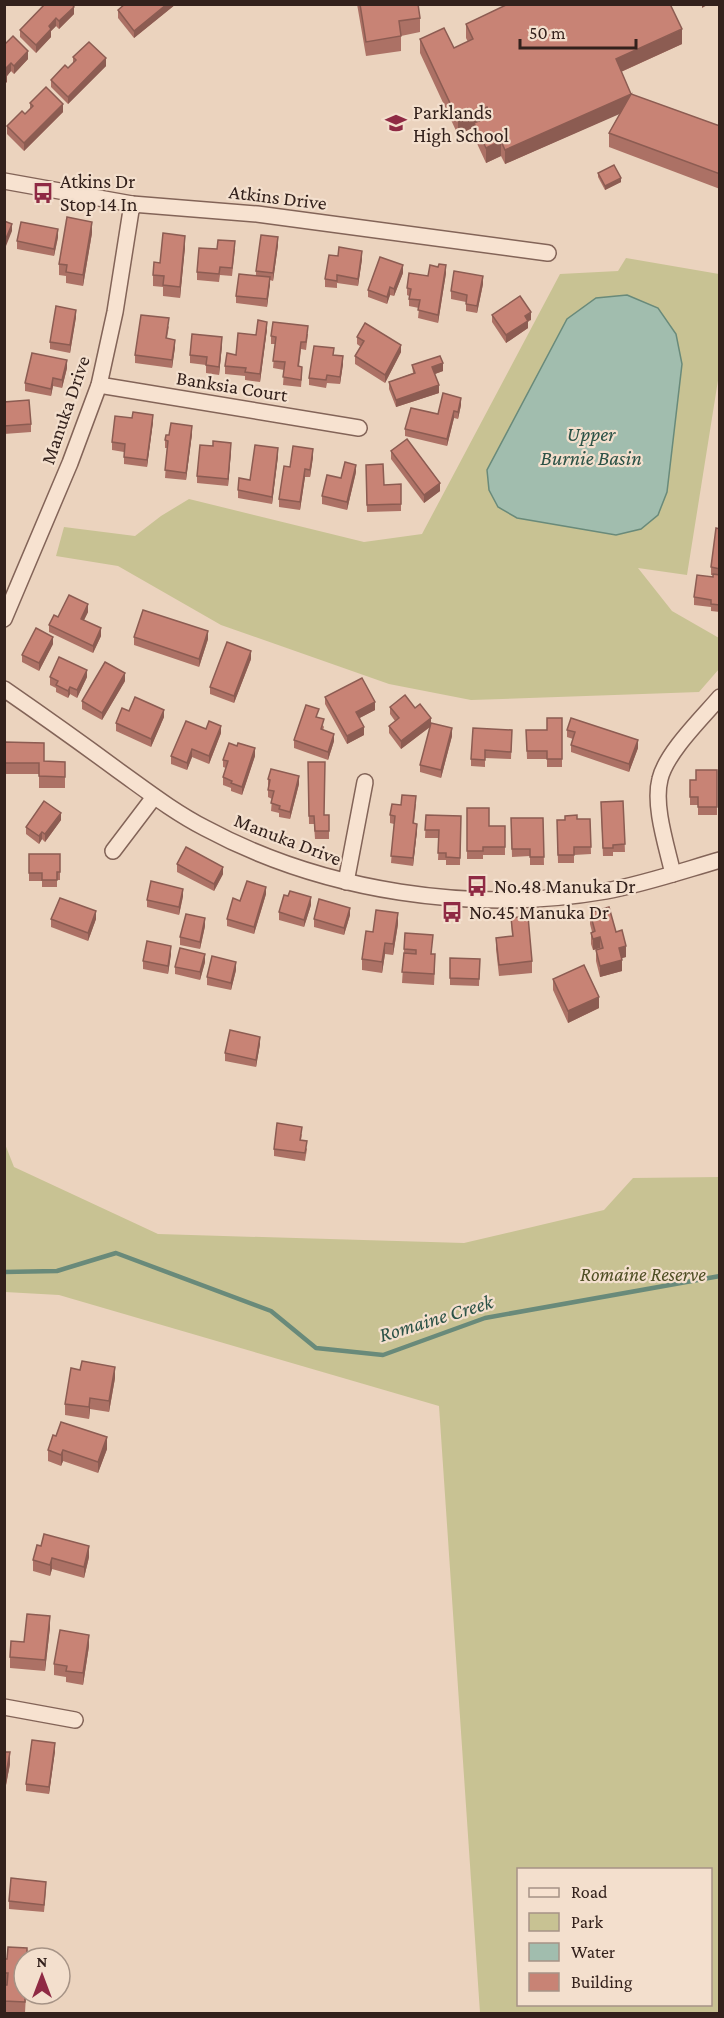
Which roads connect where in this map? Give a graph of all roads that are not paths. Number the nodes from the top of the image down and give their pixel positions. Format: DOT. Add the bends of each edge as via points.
graph roads {
  1 [pos="4,181"];
  2 [pos="132,204"];
  3 [pos="548,253"];
  4 [pos="99,385"];
  5 [pos="359,428"];
  6 [pos="4,620"];
  7 [pos="4,688"];
  8 [pos="720,697"];
  9 [pos="365,782"];
  10 [pos="154,797"];
  11 [pos="114,851"];
  12 [pos="720,860"];
  13 [pos="673,874"];
  14 [pos="346,882"];
  15 [pos="4,1707"];
  16 [pos="75,1720"];
  1 -- 2 [label="street, Atkins Drive"];
  2 -- 3 [label="street, Atkins Drive" via="257,214"];
  2 -- 4 [label="street, Manuka Drive"];
  4 -- 5 [label="street, Banksia Court"];
  4 -- 6 [label="street, Manuka Drive"];
  7 -- 10 [label="street, Manuka Drive"];
  8 -- 13 [label="street" via="665,764 659,780 658,805"];
  9 -- 14 [label="street, Manuka Drive"];
  10 -- 11 [label="street"];
  10 -- 14 [label="street, Manuka Drive" via="262,856"];
  12 -- 13 [label="street, Manuka Drive"];
  13 -- 14 [label="street, Manuka Drive" via="607,891 490,900 440,897"];
  15 -- 16 [label="street"];
}
